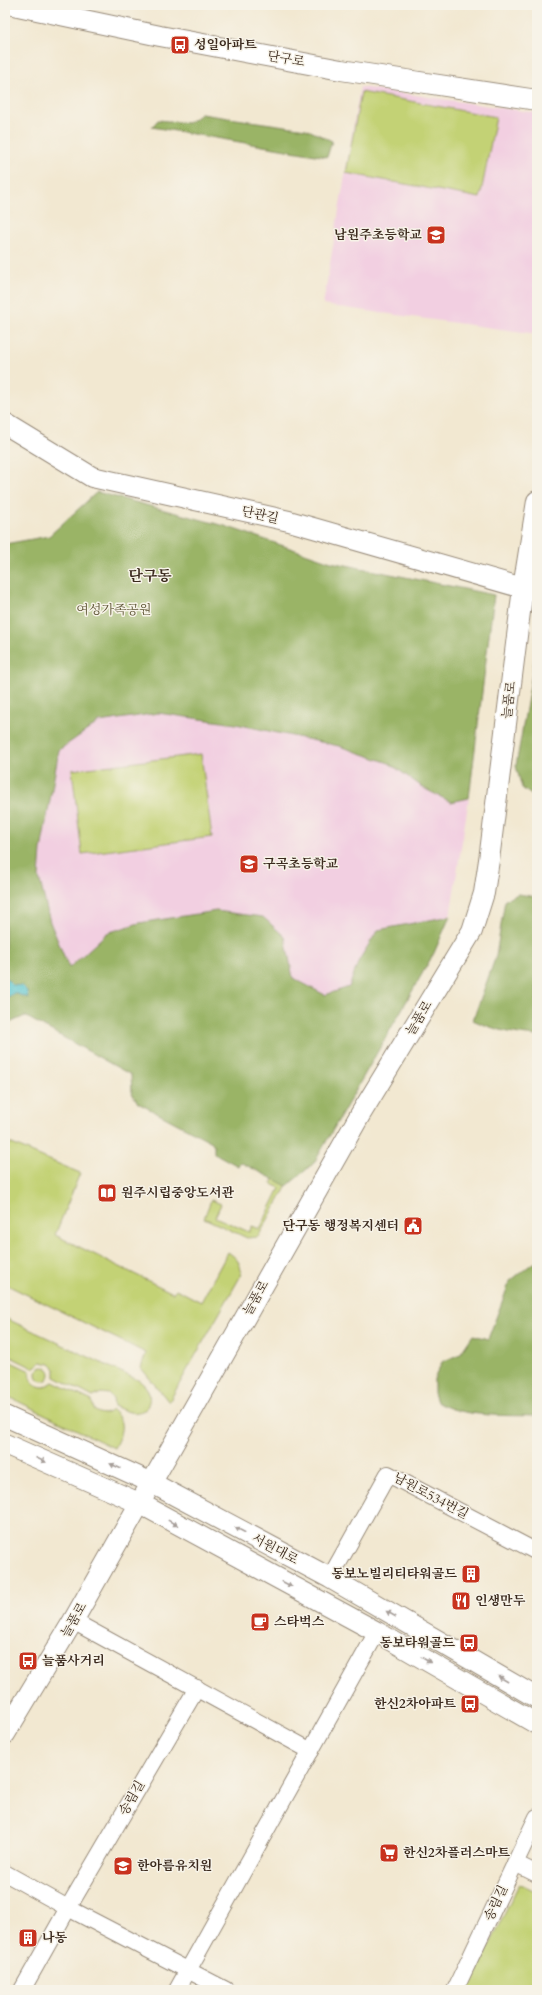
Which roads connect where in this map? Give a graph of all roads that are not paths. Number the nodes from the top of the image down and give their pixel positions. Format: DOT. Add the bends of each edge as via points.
graph roads {
  1 [pos="13,5"];
  2 [pos="537,100"];
  3 [pos="5,424"];
  4 [pos="537,501"];
  5 [pos="523,588"];
  6 [pos="5,1416"];
  7 [pos="5,1444"];
  8 [pos="150,1482"];
  9 [pos="139,1503"];
  10 [pos="537,1552"];
  11 [pos="330,1578"];
  12 [pos="73,1621"];
  13 [pos="377,1632"];
  14 [pos="197,1688"];
  15 [pos="537,1698"];
  16 [pos="537,1724"];
  17 [pos="5,1734"];
  18 [pos="311,1751"];
  19 [pos="537,1816"];
  20 [pos="515,1863"];
  21 [pos="5,1873"];
  22 [pos="537,1874"];
  23 [pos="68,1908"];
  24 [pos="188,1970"];
  25 [pos="22,1990"];
  26 [pos="177,1990"];
  27 [pos="226,1990"];
  28 [pos="455,1990"];
  1 -- 2 [label="street, 단구로" via="341,70"];
  3 -- 5 [label="street, 단관길" via="92,477 288,521"];
  4 -- 5 [label="street, 늘품로"];
  5 -- 8 [label="street, 늘품로" via="489,860 484,893 472,931 360,1115"];
  8 -- 6 [label="street, 서원대로, one-way"];
  7 -- 9 [label="street, 서원대로, one-way"];
  8 -- 9 [label="street, 늘품로"];
  11 -- 8 [label="street, 서원대로, one-way"];
  9 -- 12 [label="street, 늘품로"];
  9 -- 13 [label="street, 서원대로, one-way"];
  10 -- 11 [label="street, 남원로534번길" via="388,1474"];
  15 -- 11 [label="street, 서원대로, one-way"];
  12 -- 14 [label="street"];
  12 -- 17 [label="street, 늘품로"];
  13 -- 16 [label="street, 서원대로, one-way"];
  13 -- 18 [label="street"];
  14 -- 18 [label="street"];
  14 -- 23 [label="street, 송림길"];
  18 -- 24 [label="street"];
  19 -- 20 [label="street, 송림길"];
  20 -- 22 [label="street"];
  20 -- 28 [label="street, 송림길"];
  21 -- 23 [label="street"];
  23 -- 24 [label="street"];
  23 -- 25 [label="street, 송림길"];
  24 -- 26 [label="street"];
  24 -- 27 [label="street"];
}
